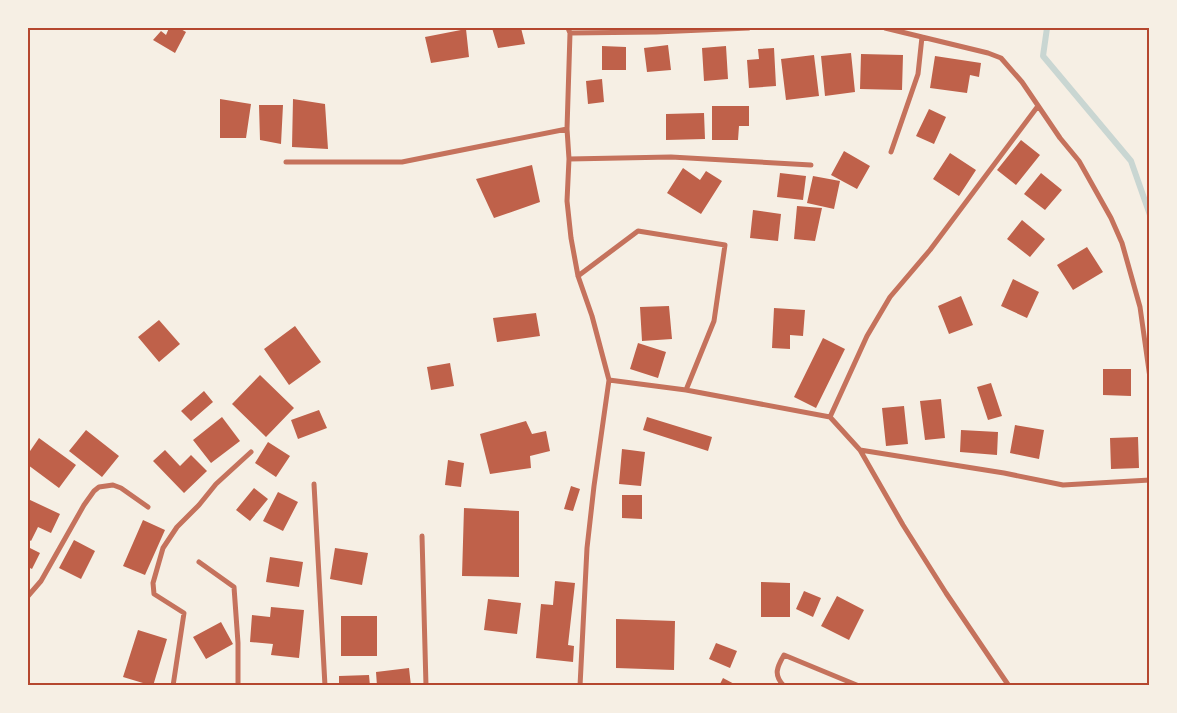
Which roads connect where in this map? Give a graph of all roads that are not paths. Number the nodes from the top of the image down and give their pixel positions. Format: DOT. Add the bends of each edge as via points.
graph roads {
  1 [pos="749,28"];
  2 [pos="885,28"];
  3 [pos="569,30"];
  4 [pos="922,37"];
  5 [pos="1038,106"];
  6 [pos="567,130"];
  7 [pos="891,152"];
  8 [pos="569,159"];
  9 [pos="286,162"];
  10 [pos="810,165"];
  11 [pos="578,276"];
  12 [pos="1150,378"];
  13 [pos="609,380"];
  14 [pos="686,390"];
  15 [pos="830,417"];
  16 [pos="860,450"];
  17 [pos="252,452"];
  18 [pos="1150,480"];
  19 [pos="314,484"];
  20 [pos="148,507"];
  21 [pos="422,536"];
  22 [pos="199,562"];
  23 [pos="28,596"];
  24 [pos="173,686"];
  25 [pos="238,686"];
  26 [pos="325,686"];
  27 [pos="426,686"];
  28 [pos="580,686"];
  29 [pos="784,686"];
  30 [pos="859,686"];
  31 [pos="1009,686"];
  1 -- 3 [label="street" via="656,32"];
  2 -- 4 [label="street"];
  3 -- 6 [label="street"];
  4 -- 5 [label="street" via="1001,58"];
  4 -- 7 [label="street" via="918,74"];
  5 -- 12 [label="street" via="1079,161 1122,243 1140,307"];
  5 -- 15 [label="street" via="930,250 890,297 867,336"];
  6 -- 8 [label="street"];
  6 -- 9 [label="street" via="402,162"];
  8 -- 10 [label="street" via="671,157"];
  8 -- 11 [label="street" via="567,201"];
  11 -- 13 [label="street"];
  11 -- 14 [label="street" via="638,232 724,245 714,321"];
  13 -- 14 [label="street"];
  13 -- 28 [label="street" via="587,548"];
  14 -- 15 [label="street"];
  15 -- 16 [label="street"];
  16 -- 18 [label="street" via="1063,485"];
  16 -- 31 [label="street" via="903,526"];
  17 -- 24 [label="street" via="216,484 177,527 163,548 152,583 154,594 184,613"];
  19 -- 26 [label="street"];
  20 -- 23 [label="street" via="121,488 113,485 99,487 84,506 41,581"];
  21 -- 27 [label="street"];
  22 -- 25 [label="street" via="234,587"];
  29 -- 30 [label="street" via="777,678 776,670 784,655"];
}
